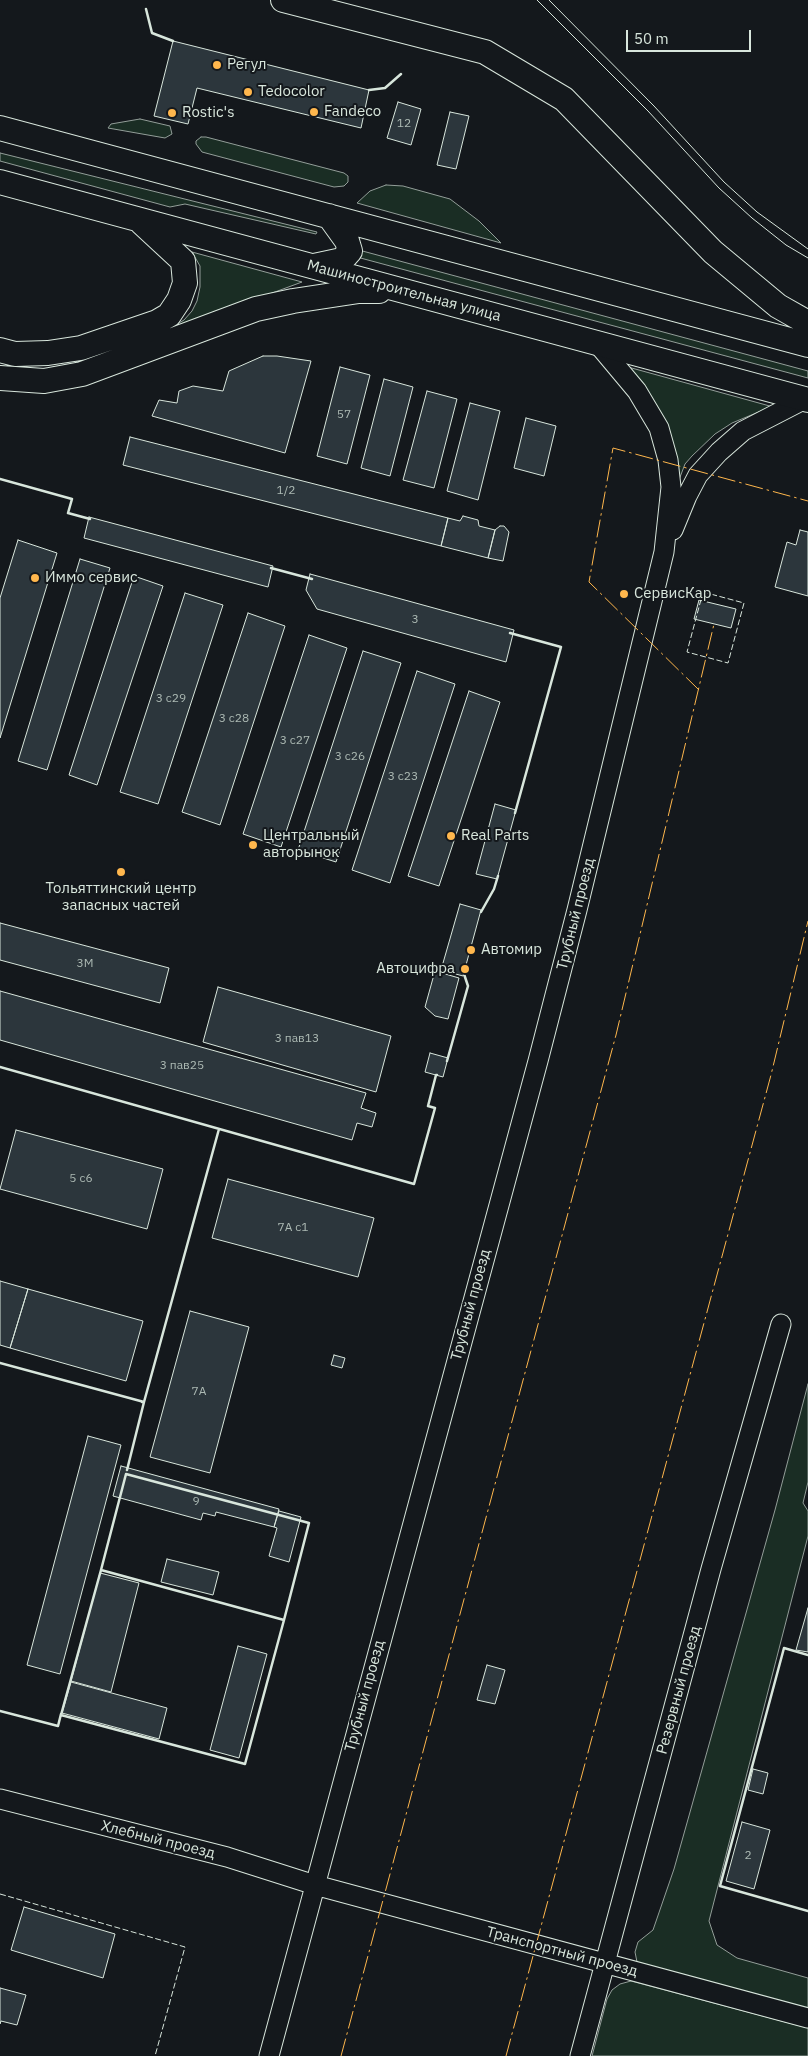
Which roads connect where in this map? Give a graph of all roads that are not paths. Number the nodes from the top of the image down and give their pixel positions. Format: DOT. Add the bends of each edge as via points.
graph roads {
  1 [pos="283,0"];
  2 [pos="0,128"];
  3 [pos="0,182"];
  4 [pos="329,216"];
  5 [pos="136,219"];
  6 [pos="314,266"];
  7 [pos="403,290"];
  8 [pos="808,323"];
  9 [pos="596,342"];
  10 [pos="808,345"];
  11 [pos="0,350"];
  12 [pos="0,378"];
  13 [pos="807,399"];
  14 [pos="664,552"];
  15 [pos="781,1324"];
  16 [pos="0,1799"];
  17 [pos="315,1885"];
  18 [pos="605,1963"];
  19 [pos="808,2018"];
  20 [pos="269,2056"];
  21 [pos="580,2056"];
  1 -- 8 [label="main road" via="485,52 564,99 713,252 778,306"];
  2 -- 4 [label="main road"];
  3 -- 5 [label="main road, Машиностроительная улица"];
  4 -- 6 [label="main road" via="347,241 350,251 342,260"];
  4 -- 10 [label="main road"];
  5 -- 6 [label="main road, Машиностроительная улица"];
  5 -- 11 [label="main road" via="182,261 185,283 169,315 81,348 15,354"];
  6 -- 7 [label="main road, Машиностроительная улица"];
  7 -- 9 [label="main road, Машиностроительная улица"];
  7 -- 12 [label="main road" via="359,291 256,310 82,374 44,381"];
  9 -- 13 [label="main road, Машиностроительная улица"];
  9 -- 14 [label="street" via="638,391 659,428 671,487"];
  13 -- 14 [label="street" via="742,431 698,474"];
  14 -- 17 [label="street, Трубный проезд" via="575,919"];
  15 -- 18 [label="street, Резервный проезд"];
  16 -- 17 [label="street, Хлебный проезд" via="227,1857"];
  17 -- 18 [label="street, Транспортный проезд"];
  17 -- 20 [label="street, Трубный проезд"];
  18 -- 19 [label="street, Транспортный проезд"];
  18 -- 21 [label="street, Резервный проезд"];
}
